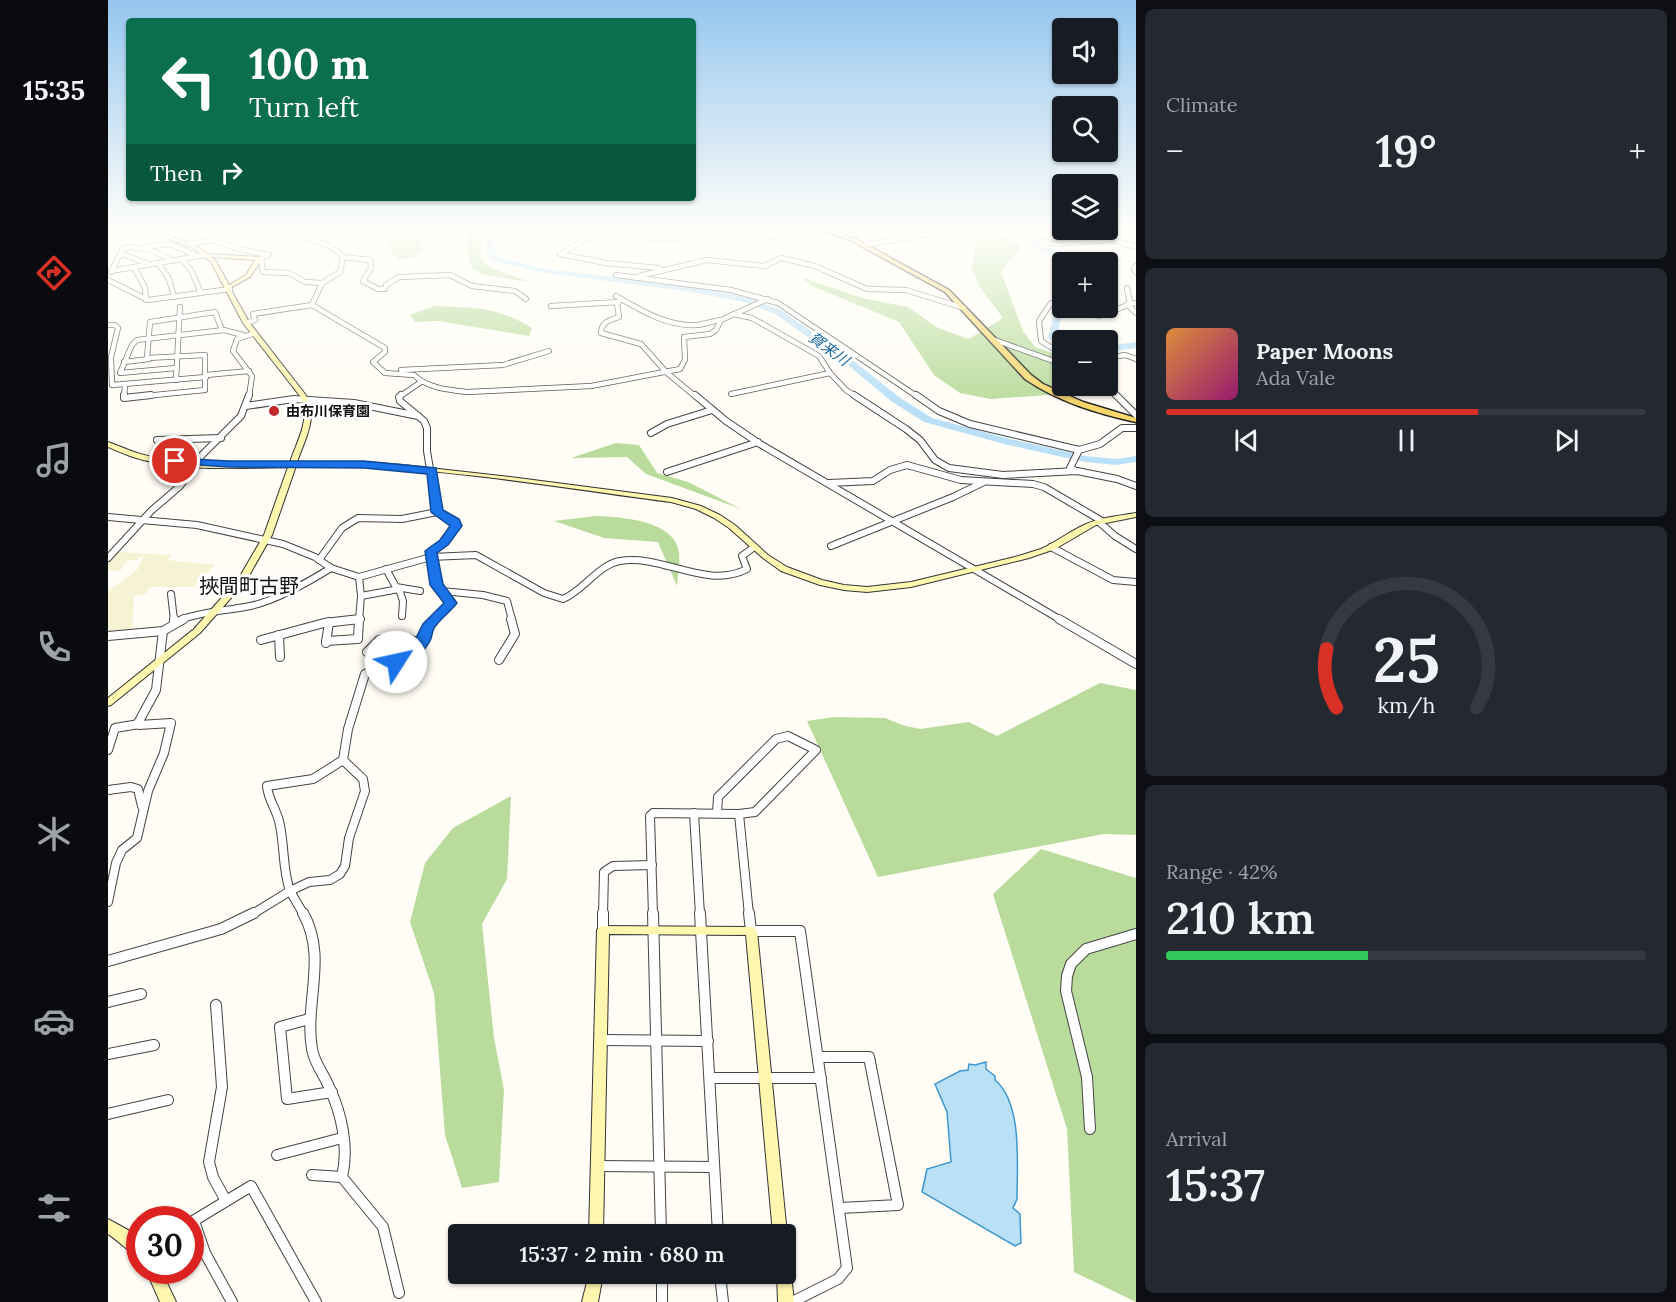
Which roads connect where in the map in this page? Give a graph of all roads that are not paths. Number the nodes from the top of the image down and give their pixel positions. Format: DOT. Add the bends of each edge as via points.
graph roads {
  1 [pos="124,288"];
  2 [pos="145,288"];
  3 [pos="171,288"];
  4 [pos="199,288"];
  5 [pos="229,288"];
  6 [pos="320,288"];
  7 [pos="487,288"];
  8 [pos="712,288"];
  9 [pos="864,288"];
  10 [pos="940,288"];
  11 [pos="1127,288"];
  12 [pos="201,293"];
  13 [pos="616,296"];
  14 [pos="174,297"];
  15 [pos="526,299"];
  16 [pos="768,299"];
  17 [pos="146,300"];
  18 [pos="625,301"];
  19 [pos="617,303"];
  20 [pos="1052,303"];
  21 [pos="1131,303"];
  22 [pos="312,305"];
  23 [pos="551,306"];
  24 [pos="180,307"];
  25 [pos="964,308"];
  26 [pos="1136,313"];
  27 [pos="734,314"];
  28 [pos="179,317"];
  29 [pos="721,321"];
  30 [pos="246,323"];
  31 [pos="108,325"];
  32 [pos="222,330"];
  33 [pos="255,333"];
  34 [pos="178,336"];
  35 [pos="243,336"];
  36 [pos="148,339"];
  37 [pos="992,339"];
  38 [pos="1052,348"];
  39 [pos="549,351"];
  40 [pos="177,356"];
  41 [pos="1118,356"];
  42 [pos="1136,358"];
  43 [pos="148,359"];
  44 [pos="1052,361"];
  45 [pos="124,362"];
  46 [pos="176,368"];
  47 [pos="145,371"];
  48 [pos="249,371"];
  49 [pos="384,372"];
  50 [pos="666,372"];
  51 [pos="830,373"];
  52 [pos="206,376"];
  53 [pos="176,380"];
  54 [pos="421,382"];
  55 [pos="144,383"];
  56 [pos="125,385"];
  57 [pos="730,394"];
  58 [pos="1117,396"];
  59 [pos="307,402"];
  60 [pos="347,403"];
  61 [pos="246,406"];
  62 [pos="712,410"];
  63 [pos="1136,415"];
  64 [pos="357,416"];
  65 [pos="418,416"];
  66 [pos="1136,420"];
  67 [pos="1136,428"];
  68 [pos="651,433"];
  69 [pos="221,438"];
  70 [pos="158,440"];
  71 [pos="758,442"];
  72 [pos="108,444"];
  73 [pos="1079,452"];
  74 [pos="196,463"];
  75 [pos="293,464"];
  76 [pos="432,471"];
  77 [pos="1077,471"];
  78 [pos="667,472"];
  79 [pos="986,481"];
  80 [pos="826,483"];
  81 [pos="1136,486"];
  82 [pos="437,512"];
  83 [pos="1136,514"];
  84 [pos="108,517"];
  85 [pos="141,521"];
  86 [pos="890,521"];
  87 [pos="1100,522"];
  88 [pos="266,540"];
  89 [pos="831,546"];
  90 [pos="754,547"];
  91 [pos="1052,547"];
  92 [pos="1136,549"];
  93 [pos="431,557"];
  94 [pos="108,558"];
  95 [pos="319,560"];
  96 [pos="331,568"];
  97 [pos="386,569"];
  98 [pos="975,569"];
  99 [pos="359,577"];
  100 [pos="1136,582"];
  101 [pos="399,588"];
  102 [pos="420,591"];
  103 [pos="442,591"];
  104 [pos="171,594"];
  105 [pos="361,596"];
  106 [pos="216,611"];
  107 [pos="402,616"];
  108 [pos="360,619"];
  109 [pos="329,622"];
  110 [pos="174,623"];
  111 [pos="163,631"];
  112 [pos="279,635"];
  113 [pos="108,636"];
  114 [pos="261,640"];
  115 [pos="422,643"];
  116 [pos="280,657"];
  117 [pos="499,660"];
  118 [pos="396,662"];
  119 [pos="159,664"];
  120 [pos="1136,664"];
  121 [pos="108,703"];
  122 [pos="139,724"];
  123 [pos="108,750"];
  124 [pos="343,760"];
  125 [pos="108,790"];
  126 [pos="143,809"];
  127 [pos="694,813"];
  128 [pos="717,813"];
  129 [pos="739,814"];
  130 [pos="652,865"];
  131 [pos="290,891"];
  132 [pos="108,902"];
  133 [pos="603,930"];
  134 [pos="654,930"];
  135 [pos="700,930"];
  136 [pos="751,931"];
  137 [pos="1136,934"];
  138 [pos="108,961"];
  139 [pos="141,994"];
  140 [pos="108,1002"];
  141 [pos="216,1005"];
  142 [pos="309,1019"];
  143 [pos="601,1040"];
  144 [pos="656,1040"];
  145 [pos="708,1041"];
  146 [pos="154,1046"];
  147 [pos="108,1054"];
  148 [pos="818,1057"];
  149 [pos="765,1077"];
  150 [pos="710,1078"];
  151 [pos="821,1078"];
  152 [pos="332,1092"];
  153 [pos="168,1100"];
  154 [pos="108,1114"];
  155 [pos="1090,1129"];
  156 [pos="342,1138"];
  157 [pos="277,1155"];
  158 [pos="598,1166"];
  159 [pos="660,1167"];
  160 [pos="713,1167"];
  161 [pos="312,1175"];
  162 [pos="342,1177"];
  163 [pos="226,1201"];
  164 [pos="840,1208"];
  165 [pos="204,1215"];
  166 [pos="596,1224"];
  167 [pos="661,1224"];
  168 [pos="717,1224"];
  169 [pos="779,1224"];
  170 [pos="108,1226"];
  171 [pos="126,1238"];
  172 [pos="204,1251"];
  173 [pos="160,1284"];
  174 [pos="594,1284"];
  175 [pos="662,1284"];
  176 [pos="721,1284"];
  177 [pos="785,1284"];
  178 [pos="399,1293"];
  179 [pos="168,1302"];
  180 [pos="232,1302"];
  181 [pos="316,1302"];
  182 [pos="590,1302"];
  183 [pos="662,1302"];
  184 [pos="723,1302"];
  185 [pos="786,1302"];
  186 [pos="792,1302"];
  1 -- 17 [label="street"];
  2 -- 17 [label="street"];
  3 -- 14 [label="street"];
  4 -- 12 [label="street"];
  5 -- 12 [label="street"];
  5 -- 30 [label="street"];
  6 -- 22 [label="street"];
  7 -- 15 [label="street" via="515,291"];
  8 -- 16 [label="street"];
  9 -- 25 [label="street" via="906,290"];
  10 -- 25 [label="main road"];
  11 -- 21 [label="street"];
  12 -- 14 [label="street"];
  13 -- 18 [label="street"];
  14 -- 17 [label="street"];
  16 -- 27 [label="street"];
  16 -- 73 [label="street" via="947,415"];
  18 -- 19 [label="street"];
  18 -- 29 [label="street" via="676,322 698,325"];
  19 -- 23 [label="street"];
  19 -- 50 [label="street" via="619,317 606,322 600,332 641,344"];
  20 -- 38 [label="street" via="1039,321 1041,341"];
  21 -- 26 [label="street"];
  22 -- 30 [label="street" via="253,314 255,320"];
  22 -- 49 [label="street" via="385,348 373,362"];
  24 -- 28 [label="street"];
  25 -- 37 [label="main road"];
  27 -- 29 [label="street"];
  27 -- 51 [label="street" via="752,318 815,353"];
  28 -- 32 [label="street" via="215,312"];
  28 -- 34 [label="street"];
  28 -- 36 [label="street" via="150,322"];
  29 -- 50 [label="street" via="710,334 684,337 683,367"];
  30 -- 33 [label="street"];
  31 -- 56 [label="street" via="118,328 110,356 109,382"];
  32 -- 34 [label="street"];
  32 -- 35 [label="street"];
  33 -- 35 [label="street"];
  33 -- 59 [label="street"];
  34 -- 36 [label="street"];
  34 -- 40 [label="street"];
  35 -- 48 [label="street" via="237,339 233,351"];
  36 -- 43 [label="street"];
  36 -- 45 [label="street" via="136,341"];
  37 -- 44 [label="street"];
  37 -- 66 [label="main road" via="1044,388 1081,406"];
  39 -- 49 [label="street" via="503,365"];
  40 -- 43 [label="street"];
  40 -- 46 [label="street"];
  40 -- 52 [label="street" via="205,355"];
  41 -- 42 [label="street"];
  43 -- 45 [label="street"];
  45 -- 47 [label="street" via="120,373"];
  46 -- 47 [label="street"];
  46 -- 53 [label="street"];
  47 -- 55 [label="street"];
  48 -- 52 [label="street"];
  48 -- 61 [label="street" via="252,376"];
  49 -- 54 [label="street" via="414,375"];
  50 -- 54 [label="street" via="591,386 506,390 456,391"];
  50 -- 62 [label="street"];
  51 -- 57 [label="street"];
  51 -- 77 [label="street" via="852,394 920,440 935,460 949,468 1003,475"];
  52 -- 53 [label="street"];
  52 -- 56 [label="street" via="205,390 126,398"];
  53 -- 55 [label="street"];
  54 -- 65 [label="street" via="399,397"];
  55 -- 56 [label="street"];
  58 -- 63 [label="street"];
  59 -- 60 [label="street"];
  59 -- 61 [label="street" via="294,399"];
  59 -- 75 [label="street" via="309,418"];
  60 -- 64 [label="street"];
  60 -- 65 [label="street"];
  61 -- 69 [label="street"];
  62 -- 68 [label="street"];
  62 -- 71 [label="street"];
  65 -- 76 [label="street" via="428,428 427,451"];
  67 -- 73 [label="street" via="1122,428 1100,444"];
  69 -- 70 [label="street"];
  69 -- 74 [label="street"];
  71 -- 78 [label="street"];
  71 -- 80 [label="street"];
  72 -- 74 [label="street" via="134,455"];
  73 -- 77 [label="street" via="1070,465"];
  74 -- 75 [label="street"];
  74 -- 85 [label="street" via="180,486"];
  75 -- 76 [label="street" via="364,464"];
  75 -- 88 [label="street"];
  76 -- 82 [label="street"];
  76 -- 90 [label="street" via="672,500 711,513"];
  77 -- 81 [label="street"];
  79 -- 80 [label="street" via="942,476 907,465 873,480"];
  79 -- 86 [label="street"];
  79 -- 87 [label="street" via="1044,487"];
  80 -- 86 [label="street"];
  82 -- 93 [label="street" via="456,526 444,543 433,549"];
  82 -- 95 [label="street" via="402,519 358,518 342,528"];
  83 -- 87 [label="street"];
  84 -- 85 [label="street"];
  85 -- 88 [label="street" via="197,525"];
  85 -- 94 [label="street"];
  86 -- 89 [label="street"];
  86 -- 98 [label="street"];
  87 -- 91 [label="street"];
  87 -- 92 [label="street"];
  88 -- 95 [label="street"];
  88 -- 106 [label="street" via="243,579"];
  90 -- 93 [label="street" via="742,556 747,569 726,577 635,559 611,563 575,594 563,599 544,593 476,555"];
  90 -- 98 [label="street" via="770,562 794,574 851,588 898,589"];
  91 -- 98 [label="street"];
  91 -- 100 [label="street" via="1113,580"];
  93 -- 97 [label="street"];
  93 -- 103 [label="street"];
  95 -- 96 [label="street"];
  96 -- 99 [label="street"];
  96 -- 106 [label="street" via="261,603"];
  97 -- 99 [label="street"];
  97 -- 101 [label="street"];
  98 -- 120 [label="street"];
  99 -- 105 [label="street"];
  101 -- 102 [label="street"];
  101 -- 105 [label="street"];
  101 -- 107 [label="street"];
  103 -- 115 [label="street" via="450,603 428,627"];
  103 -- 117 [label="street" via="507,601 515,634"];
  104 -- 110 [label="street"];
  105 -- 108 [label="street"];
  106 -- 110 [label="street"];
  106 -- 119 [label="street"];
  108 -- 109 [label="street"];
  108 -- 109 [label="street" via="358,639 326,643"];
  109 -- 112 [label="street"];
  110 -- 111 [label="street"];
  111 -- 113 [label="street"];
  111 -- 119 [label="street"];
  112 -- 114 [label="street"];
  112 -- 116 [label="street"];
  115 -- 118 [label="street" via="410,656"];
  115 -- 118 [label="street" via="379,639 367,652"];
  118 -- 124 [label="street" via="365,674"];
  119 -- 121 [label="street"];
  119 -- 122 [label="street" via="157,691"];
  122 -- 123 [label="street" via="116,728"];
  122 -- 126 [label="street" via="171,723"];
  124 -- 131 [label="street" via="363,780 365,790 349,838 345,866 330,880 309,882"];
  124 -- 131 [label="street" via="313,779 267,786 279,821 284,873"];
  125 -- 126 [label="street" via="138,789"];
  126 -- 132 [label="street" via="136,838 122,850 116,863"];
  127 -- 128 [label="street"];
  127 -- 130 [label="street" via="650,816"];
  127 -- 135 [label="street"];
  128 -- 129 [label="street"];
  128 -- 129 [label="street" via="718,797 776,739 788,736 816,750 755,812"];
  129 -- 136 [label="street"];
  130 -- 133 [label="street" via="613,866 603,872"];
  130 -- 134 [label="street"];
  131 -- 138 [label="street" via="221,929"];
  131 -- 142 [label="street" via="313,938"];
  133 -- 134 [label="street"];
  133 -- 143 [label="street"];
  134 -- 135 [label="street"];
  134 -- 144 [label="street"];
  135 -- 136 [label="street"];
  135 -- 145 [label="street"];
  136 -- 148 [label="street" via="800,931"];
  136 -- 149 [label="street"];
  137 -- 155 [label="street" via="1081,951 1069,963 1065,977 1088,1079"];
  139 -- 140 [label="street"];
  141 -- 163 [label="street" via="222,1087 209,1162"];
  142 -- 152 [label="street" via="312,1052"];
  142 -- 152 [label="street" via="280,1027 287,1099"];
  143 -- 144 [label="street"];
  143 -- 158 [label="street"];
  144 -- 145 [label="street"];
  144 -- 159 [label="street"];
  145 -- 150 [label="street"];
  146 -- 147 [label="street"];
  148 -- 151 [label="street"];
  148 -- 164 [label="street" via="869,1057 898,1205"];
  149 -- 150 [label="street"];
  149 -- 151 [label="street"];
  149 -- 169 [label="street"];
  150 -- 160 [label="street"];
  151 -- 164 [label="street"];
  152 -- 156 [label="street"];
  153 -- 154 [label="street"];
  156 -- 157 [label="street"];
  156 -- 162 [label="street" via="346,1154"];
  158 -- 159 [label="street"];
  158 -- 166 [label="street"];
  159 -- 160 [label="street"];
  159 -- 167 [label="street"];
  160 -- 168 [label="street"];
  161 -- 162 [label="street"];
  162 -- 178 [label="street" via="383,1227"];
  163 -- 165 [label="street"];
  163 -- 181 [label="street" via="251,1186"];
  164 -- 186 [label="street" via="846,1268 838,1279"];
  170 -- 171 [label="street"];
  172 -- 180 [label="street"];
  173 -- 179 [label="street"];
  174 -- 182 [label="street"];
  175 -- 183 [label="street"];
  176 -- 184 [label="street"];
  177 -- 185 [label="street"];
}
